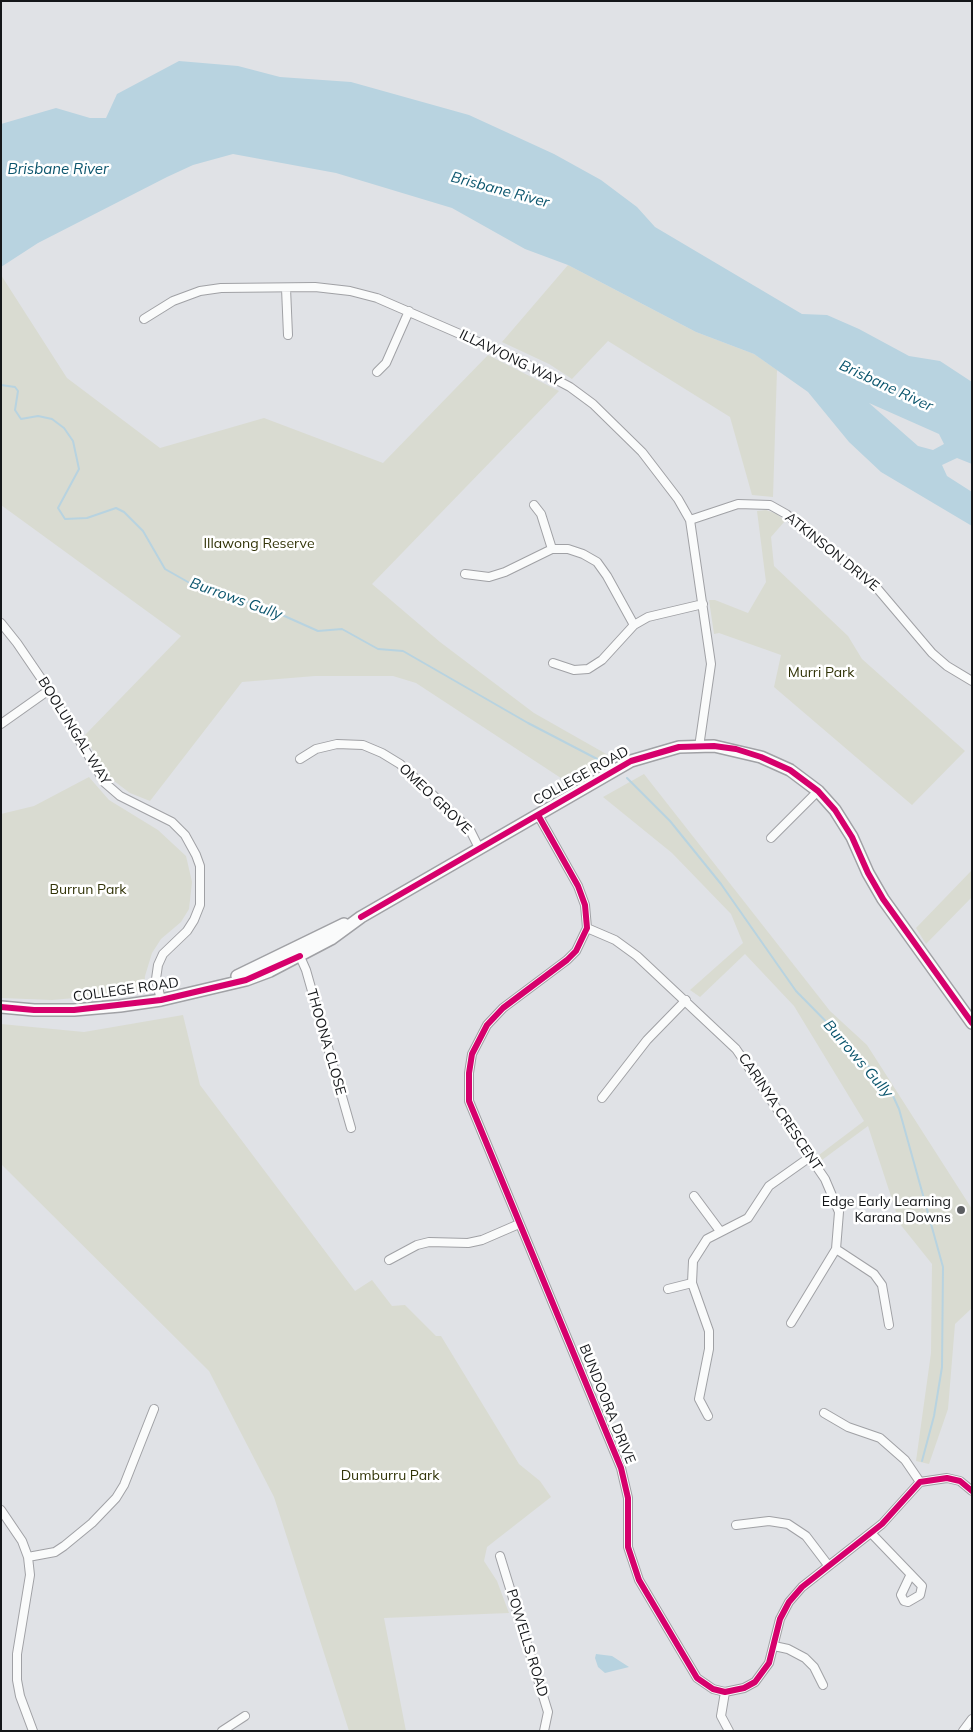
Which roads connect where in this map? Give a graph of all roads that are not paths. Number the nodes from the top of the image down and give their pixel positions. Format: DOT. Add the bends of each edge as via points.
graph roads {
  1 [pos="286,288"];
  2 [pos="409,311"];
  3 [pos="144,319"];
  4 [pos="288,335"];
  5 [pos="377,372"];
  6 [pos="534,505"];
  7 [pos="690,520"];
  8 [pos="552,549"];
  9 [pos="465,574"];
  10 [pos="702,604"];
  11 [pos="1,623"];
  12 [pos="634,625"];
  13 [pos="552,663"];
  14 [pos="972,681"];
  15 [pos="49,690"];
  16 [pos="1,724"];
  17 [pos="698,747"];
  18 [pos="300,759"];
  19 [pos="818,791"];
  20 [pos="538,815"];
  21 [pos="771,838"];
  22 [pos="479,848"];
  23 [pos="587,928"];
  24 [pos="298,952"];
  25 [pos="161,1000"];
  26 [pos="686,1000"];
  27 [pos="1,1007"];
  28 [pos="972,1023"];
  29 [pos="602,1098"];
  30 [pos="351,1128"];
  31 [pos="810,1157"];
  32 [pos="694,1196"];
  33 [pos="519,1224"];
  34 [pos="720,1231"];
  35 [pos="836,1249"];
  36 [pos="389,1260"];
  37 [pos="692,1282"];
  38 [pos="668,1290"];
  39 [pos="791,1323"];
  40 [pos="889,1324"];
  41 [pos="154,1409"];
  42 [pos="824,1413"];
  43 [pos="708,1416"];
  44 [pos="920,1482"];
  45 [pos="972,1491"];
  46 [pos="1,1510"];
  47 [pos="736,1526"];
  48 [pos="871,1533"];
  49 [pos="500,1556"];
  50 [pos="28,1558"];
  51 [pos="828,1565"];
  52 [pos="910,1576"];
  53 [pos="774,1646"];
  54 [pos="823,1685"];
  55 [pos="725,1692"];
  56 [pos="245,1716"];
  57 [pos="972,1719"];
  58 [pos="33,1731"];
  59 [pos="222,1731"];
  60 [pos="544,1731"];
  61 [pos="729,1731"];
  62 [pos="963,1731"];
  1 -- 2 [label="street, ILLAWONG WAY" via="350,291"];
  1 -- 3 [label="street, ILLAWONG WAY" via="200,291 173,301"];
  1 -- 4 [label="street"];
  2 -- 5 [label="street" via="386,363"];
  2 -- 7 [label="street, ILLAWONG WAY" via="540,370 593,404 642,452 678,498"];
  6 -- 8 [label="street" via="541,514"];
  7 -- 10 [label="street, ILLAWONG WAY"];
  7 -- 14 [label="street, ATKINSON DRIVE" via="738,504 770,505 786,514 876,587 932,653"];
  8 -- 9 [label="street" via="489,577"];
  8 -- 12 [label="street" via="583,554 597,562"];
  10 -- 12 [label="street" via="648,617"];
  10 -- 17 [label="street, ILLAWONG WAY" via="711,664"];
  11 -- 15 [label="street, BOOLUNGAL WAY"];
  12 -- 13 [label="street" via="602,660 588,669 574,670"];
  15 -- 16 [label="street"];
  15 -- 25 [label="street, BOOLUNGAL WAY" via="106,783 120,796 172,822 184,835 200,866 200,905 194,920 163,954 158,965 156,980"];
  17 -- 19 [label="main road, COLLEGE ROAD" via="714,746 761,757 790,770"];
  17 -- 20 [label="main road, COLLEGE ROAD" via="679,747 631,761"];
  18 -- 22 [label="street, OMEO GROVE" via="316,749 337,744 363,745 382,753 400,764 470,830"];
  19 -- 21 [label="street"];
  19 -- 28 [label="main road, COLLEGE ROAD" via="852,837 883,899"];
  20 -- 22 [label="main road, COLLEGE ROAD"];
  20 -- 23 [label="street" via="578,886 585,904"];
  22 -- 24 [label="main road, COLLEGE ROAD" via="361,917 330,939"];
  23 -- 26 [label="street, CARINYA CRESCENT" via="622,944"];
  23 -- 33 [label="street, BUNDOORA DRIVE" via="580,946 567,960 503,1008 491,1021 472,1054 469,1101"];
  24 -- 25 [label="main road, COLLEGE ROAD" via="246,980"];
  24 -- 30 [label="street, THOONA CLOSE"];
  25 -- 27 [label="main road, COLLEGE ROAD" via="74,1010"];
  26 -- 29 [label="street" via="647,1040"];
  26 -- 31 [label="street, CARINYA CRESCENT" via="736,1049"];
  31 -- 34 [label="street" via="769,1186 748,1218"];
  31 -- 35 [label="street, CARINYA CRESCENT" via="825,1179 840,1212"];
  32 -- 34 [label="street"];
  33 -- 36 [label="street" via="482,1240 417,1245"];
  33 -- 55 [label="street, BUNDOORA DRIVE" via="621,1468 628,1498 628,1547 639,1580 697,1678 713,1689"];
  34 -- 37 [label="street" via="707,1239 698,1251 692,1267"];
  35 -- 39 [label="street, CARINYA CRESCENT"];
  35 -- 40 [label="street" via="874,1274 882,1286"];
  37 -- 38 [label="street"];
  37 -- 43 [label="street" via="709,1331 709,1349 699,1400"];
  41 -- 50 [label="street" via="116,1498 64,1546 55,1552"];
  42 -- 44 [label="street" via="886,1443 905,1460"];
  44 -- 45 [label="street" via="947,1478 960,1481"];
  44 -- 48 [label="street"];
  46 -- 50 [label="street" via="22,1541"];
  47 -- 51 [label="street" via="770,1521 788,1524 806,1536"];
  48 -- 51 [label="street"];
  48 -- 52 [label="street"];
  49 -- 60 [label="street, POWELLS ROAD" via="548,1712"];
  50 -- 58 [label="street" via="30,1575 17,1654 17,1680"];
  51 -- 53 [label="street" via="802,1586 789,1602 780,1619"];
  53 -- 54 [label="street" via="805,1658"];
  53 -- 55 [label="street" via="769,1663 755,1682"];
  55 -- 61 [label="street" via="721,1716"];
  56 -- 59 [label="street"];
  57 -- 62 [label="street"];
}
